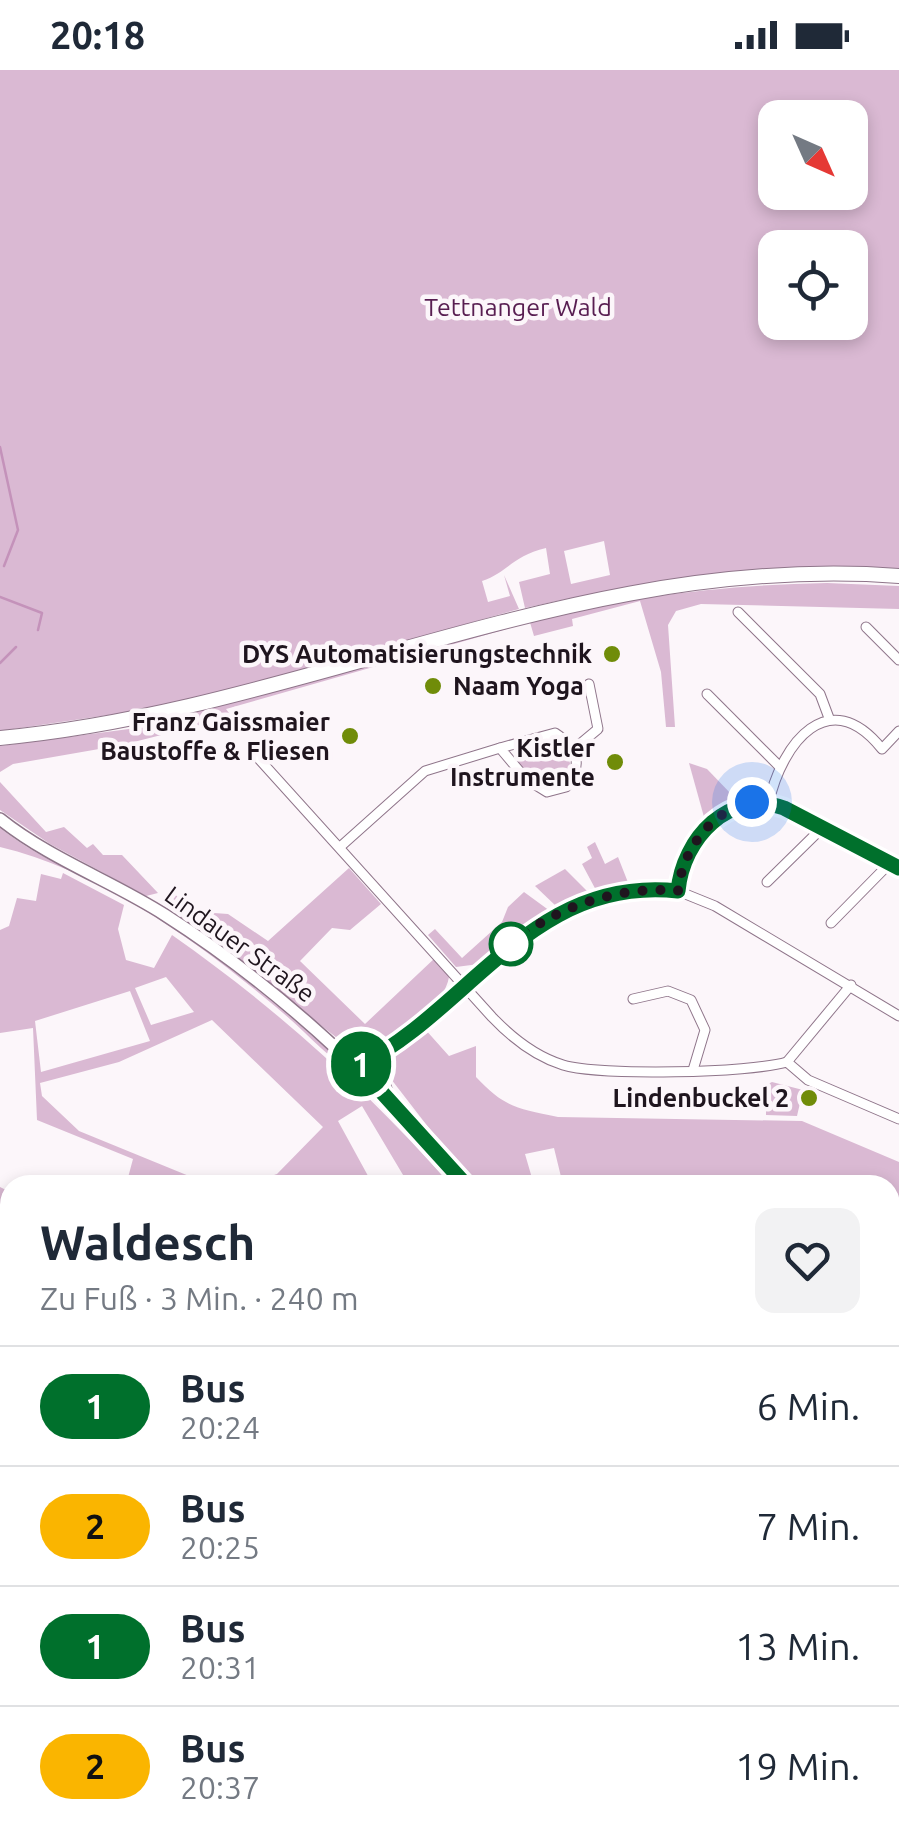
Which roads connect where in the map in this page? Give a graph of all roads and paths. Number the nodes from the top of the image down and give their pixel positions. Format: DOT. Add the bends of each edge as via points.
graph roads {
  1 [pos="899,576"];
  2 [pos="738,612"];
  3 [pos="866,627"];
  4 [pos="899,660"];
  5 [pos="589,684"];
  6 [pos="707,694"];
  7 [pos="830,718"];
  8 [pos="899,731"];
  9 [pos="0,738"];
  10 [pos="500,748"];
  11 [pos="574,749"];
  12 [pos="258,759"];
  13 [pos="780,767"];
  14 [pos="769,802"];
  15 [pos="0,819"];
  16 [pos="822,828"];
  17 [pos="340,847"];
  18 [pos="894,866"];
  19 [pos="767,882"];
  20 [pos="678,891"];
  21 [pos="832,923"];
  22 [pos="466,984"];
  23 [pos="851,986"];
  24 [pos="633,999"];
  25 [pos="899,1016"];
  26 [pos="394,1048"];
  27 [pos="788,1062"];
  28 [pos="358,1066"];
  29 [pos="694,1070"];
  30 [pos="392,1101"];
  31 [pos="899,1119"];
  32 [pos="457,1175"];
  1 -- 9 [label="main road" via="748,576 613,594 160,714"];
  2 -- 7 [label="street" via="820,694"];
  3 -- 4 [label="street"];
  5 -- 11 [label="street" via="598,729"];
  6 -- 13 [label="street"];
  7 -- 8 [label="street" via="860,726 882,749"];
  7 -- 13 [label="street"];
  10 -- 11 [label="street" via="555,732"];
  10 -- 11 [label="street" via="531,784 553,792 576,773"];
  10 -- 17 [label="street" via="425,771"];
  12 -- 17 [label="street"];
  13 -- 14 [label="street"];
  14 -- 16 [label="street"];
  14 -- 20 [label="street" via="739,805 713,820 686,859"];
  15 -- 28 [label="main road, Lindauer Straße" via="172,919"];
  16 -- 18 [label="street"];
  16 -- 19 [label="street"];
  17 -- 22 [label="street"];
  18 -- 21 [label="street"];
  20 -- 22 [label="street" via="634,891 556,914"];
  20 -- 23 [label="street"];
  22 -- 26 [label="street"];
  22 -- 29 [label="street" via="506,1032 565,1066"];
  23 -- 25 [label="street"];
  23 -- 27 [label="street"];
  24 -- 29 [label="street" via="668,991 691,1000 705,1030"];
  26 -- 28 [label="street"];
  26 -- 30 [label="street" via="380,1072"];
  27 -- 29 [label="street"];
  27 -- 31 [label="street" via="808,1080"];
  28 -- 30 [label="main road, Lindauer Straße"];
  30 -- 32 [label="main road, Lindauer Straße"];
}
